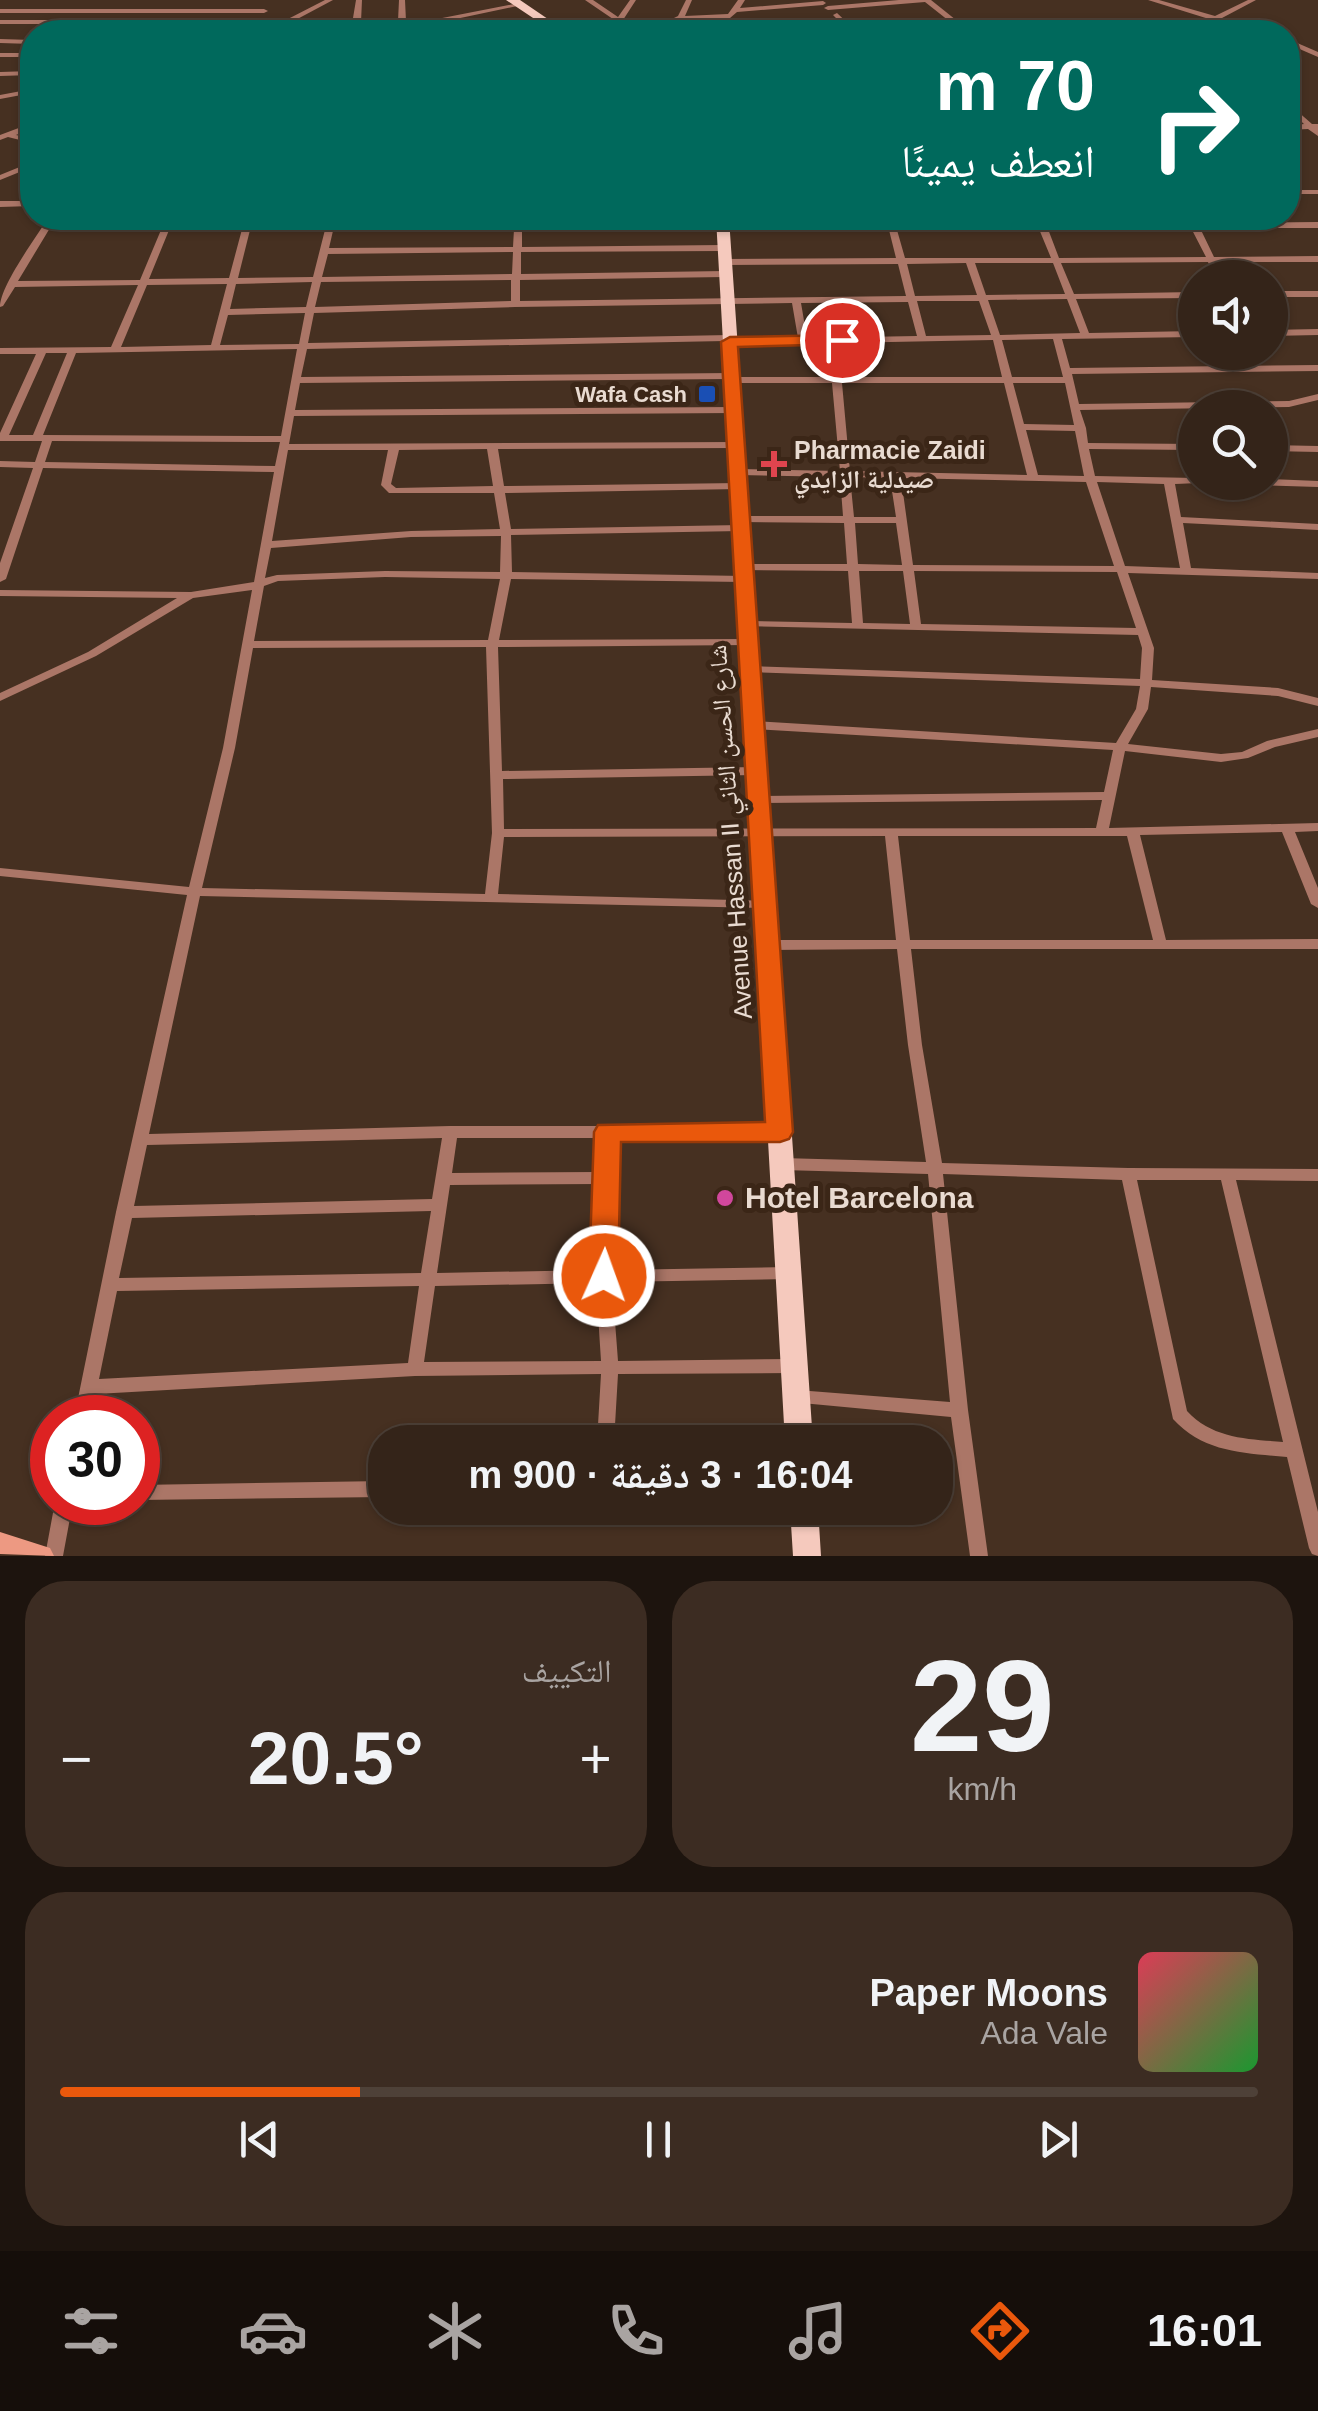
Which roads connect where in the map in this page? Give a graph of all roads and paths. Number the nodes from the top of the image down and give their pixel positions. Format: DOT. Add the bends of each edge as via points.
graph roads {
  1 [pos="11,0"];
  2 [pos="88,0"];
  3 [pos="138,0"];
  4 [pos="162,0"];
  5 [pos="198,0"];
  6 [pos="271,0"];
  7 [pos="330,0"];
  8 [pos="588,0"];
  9 [pos="688,0"];
  10 [pos="742,0"];
  11 [pos="926,0"];
  12 [pos="1150,0"];
  13 [pos="1254,0"];
  14 [pos="516,2"];
  15 [pos="824,4"];
  16 [pos="82,10"];
  17 [pos="132,10"];
  18 [pos="156,10"];
  19 [pos="192,10"];
  20 [pos="736,10"];
  21 [pos="1,12"];
  22 [pos="264,12"];
  23 [pos="678,18"];
  24 [pos="76,20"];
  25 [pos="151,20"];
  26 [pos="261,20"];
  27 [pos="292,20"];
  28 [pos="440,20"];
  29 [pos="541,20"];
  30 [pos="618,20"];
  31 [pos="842,20"];
  32 [pos="952,20"];
  33 [pos="1219,20"];
  34 [pos="44,230"];
  35 [pos="165,230"];
  36 [pos="246,230"];
  37 [pos="330,230"];
  38 [pos="519,230"];
  39 [pos="564,230"];
  40 [pos="824,230"];
  41 [pos="893,230"];
  42 [pos="1044,230"];
  43 [pos="1196,230"];
  44 [pos="723,242"];
  45 [pos="516,250"];
  46 [pos="327,251"];
  47 [pos="1211,259"];
  48 [pos="1318,259"];
  49 [pos="1056,260"];
  50 [pos="903,262"];
  51 [pos="970,262"];
  52 [pos="515,276"];
  53 [pos="0,279"];
  54 [pos="233,280"];
  55 [pos="320,280"];
  56 [pos="12,282"];
  57 [pos="145,282"];
  58 [pos="1178,294"];
  59 [pos="1288,294"];
  60 [pos="1318,294"];
  61 [pos="1070,296"];
  62 [pos="911,298"];
  63 [pos="982,298"];
  64 [pos="796,299"];
  65 [pos="726,300"];
  66 [pos="0,304"];
  67 [pos="515,304"];
  68 [pos="310,310"];
  69 [pos="226,312"];
  70 [pos="1318,332"];
  71 [pos="1288,333"];
  72 [pos="1178,334"];
  73 [pos="1086,336"];
  74 [pos="1057,337"];
  75 [pos="997,338"];
  76 [pos="729,340"];
  77 [pos="922,340"];
  78 [pos="802,341"];
  79 [pos="304,345"];
  80 [pos="215,348"];
  81 [pos="73,350"];
  82 [pos="115,350"];
  83 [pos="0,351"];
  84 [pos="42,351"];
  85 [pos="1318,368"];
  86 [pos="1068,376"];
  87 [pos="732,378"];
  88 [pos="296,380"];
  89 [pos="836,380"];
  90 [pos="1008,381"];
  91 [pos="1318,397"];
  92 [pos="1076,407"];
  93 [pos="734,410"];
  94 [pos="291,413"];
  95 [pos="1020,427"];
  96 [pos="1081,428"];
  97 [pos="1,438"];
  98 [pos="43,438"];
  99 [pos="285,443"];
  100 [pos="736,445"];
  101 [pos="394,446"];
  102 [pos="492,446"];
  103 [pos="1085,446"];
  104 [pos="1178,447"];
  105 [pos="1288,448"];
  106 [pos="1318,449"];
  107 [pos="0,464"];
  108 [pos="38,465"];
  109 [pos="281,469"];
  110 [pos="844,474"];
  111 [pos="895,474"];
  112 [pos="1032,477"];
  113 [pos="1090,478"];
  114 [pos="739,479"];
  115 [pos="1169,480"];
  116 [pos="1178,480"];
  117 [pos="1288,483"];
  118 [pos="1318,484"];
  119 [pos="500,490"];
  120 [pos="846,520"];
  121 [pos="902,520"];
  122 [pos="1176,520"];
  123 [pos="741,524"];
  124 [pos="1318,527"];
  125 [pos="506,532"];
  126 [pos="268,545"];
  127 [pos="851,566"];
  128 [pos="908,566"];
  129 [pos="1122,569"];
  130 [pos="1186,570"];
  131 [pos="744,573"];
  132 [pos="506,574"];
  133 [pos="1318,576"];
  134 [pos="0,579"];
  135 [pos="260,582"];
  136 [pos="0,592"];
  137 [pos="191,595"];
  138 [pos="858,626"];
  139 [pos="916,626"];
  140 [pos="1141,632"];
  141 [pos="748,633"];
  142 [pos="248,645"];
  143 [pos="492,646"];
  144 [pos="750,668"];
  145 [pos="1146,683"];
  146 [pos="0,696"];
  147 [pos="1318,702"];
  148 [pos="754,725"];
  149 [pos="1318,733"];
  150 [pos="1120,747"];
  151 [pos="756,771"];
  152 [pos="495,775"];
  153 [pos="1109,796"];
  154 [pos="758,800"];
  155 [pos="1318,827"];
  156 [pos="1288,828"];
  157 [pos="760,831"];
  158 [pos="891,831"];
  159 [pos="1132,831"];
  160 [pos="1102,832"];
  161 [pos="498,833"];
  162 [pos="0,872"];
  163 [pos="196,892"];
  164 [pos="491,898"];
  165 [pos="765,904"];
  166 [pos="1318,904"];
  167 [pos="1161,944"];
  168 [pos="1318,944"];
  169 [pos="903,945"];
  170 [pos="768,946"];
  171 [pos="450,1132"];
  172 [pos="608,1132"];
  173 [pos="780,1132"];
  174 [pos="142,1140"];
  175 [pos="782,1164"];
  176 [pos="935,1169"];
  177 [pos="1128,1174"];
  178 [pos="1227,1175"];
  179 [pos="1318,1175"];
  180 [pos="606,1178"];
  181 [pos="443,1180"];
  182 [pos="439,1205"];
  183 [pos="124,1212"];
  184 [pos="788,1274"];
  185 [pos="604,1276"];
  186 [pos="428,1278"];
  187 [pos="109,1285"];
  188 [pos="794,1366"];
  189 [pos="610,1367"];
  190 [pos="415,1369"];
  191 [pos="88,1388"];
  192 [pos="87,1395"];
  193 [pos="796,1396"];
  194 [pos="959,1410"];
  195 [pos="607,1425"];
  196 [pos="799,1425"];
  197 [pos="1294,1450"];
  198 [pos="368,1489"];
  199 [pos="160,1494"];
  200 [pos="60,1525"];
  201 [pos="805,1525"];
  202 [pos="0,1544"];
  203 [pos="1318,1548"];
  204 [pos="40,1556"];
  205 [pos="54,1556"];
  206 [pos="806,1556"];
  207 [pos="979,1556"];
  1 -- 21 [label="street"];
  2 -- 16 [label="street"];
  3 -- 17 [label="street"];
  4 -- 18 [label="street"];
  5 -- 19 [label="street"];
  6 -- 22 [label="street"];
  7 -- 27 [label="street"];
  8 -- 30 [label="street"];
  9 -- 23 [label="street"];
  10 -- 20 [label="street"];
  11 -- 15 [label="street"];
  11 -- 32 [label="street"];
  12 -- 33 [label="street"];
  13 -- 33 [label="street"];
  14 -- 28 [label="street"];
  14 -- 29 [label="main road"];
  15 -- 20 [label="street"];
  15 -- 31 [label="street"];
  16 -- 17 [label="street"];
  16 -- 21 [label="street"];
  16 -- 24 [label="street"];
  17 -- 18 [label="street"];
  18 -- 19 [label="street"];
  18 -- 25 [label="street"];
  19 -- 22 [label="street"];
  20 -- 23 [label="street" via="730,16"];
  22 -- 26 [label="street"];
  34 -- 56 [label="street"];
  35 -- 57 [label="street"];
  36 -- 54 [label="street"];
  37 -- 46 [label="street"];
  38 -- 45 [label="street"];
  39 -- 44 [label="street"];
  40 -- 44 [label="street"];
  41 -- 50 [label="street"];
  42 -- 49 [label="street"];
  43 -- 47 [label="street"];
  44 -- 45 [label="street"];
  44 -- 50 [label="street"];
  44 -- 52 [label="street"];
  44 -- 65 [label="main road, Avenue Hassan II شارع الحسن الثاني"];
  45 -- 46 [label="street"];
  45 -- 52 [label="street"];
  46 -- 55 [label="street"];
  47 -- 48 [label="street"];
  47 -- 49 [label="street"];
  49 -- 51 [label="street"];
  49 -- 61 [label="street"];
  50 -- 51 [label="street"];
  50 -- 62 [label="street"];
  51 -- 63 [label="street"];
  52 -- 55 [label="street"];
  52 -- 67 [label="street"];
  53 -- 56 [label="street"];
  54 -- 55 [label="street"];
  54 -- 57 [label="street"];
  54 -- 69 [label="street"];
  55 -- 68 [label="street"];
  56 -- 57 [label="street"];
  56 -- 66 [label="street"];
  57 -- 82 [label="street"];
  58 -- 61 [label="street"];
  59 -- 60 [label="street"];
  61 -- 63 [label="street"];
  61 -- 73 [label="street"];
  62 -- 63 [label="street"];
  62 -- 64 [label="street"];
  62 -- 77 [label="street"];
  63 -- 75 [label="street"];
  64 -- 65 [label="street"];
  64 -- 78 [label="street"];
  65 -- 67 [label="street"];
  65 -- 76 [label="main road, Avenue Hassan II شارع الحسن الثاني"];
  67 -- 68 [label="street"];
  68 -- 69 [label="street"];
  68 -- 79 [label="street"];
  69 -- 80 [label="street"];
  70 -- 71 [label="street"];
  72 -- 73 [label="street"];
  73 -- 74 [label="street"];
  74 -- 75 [label="street"];
  74 -- 86 [label="street"];
  75 -- 77 [label="street"];
  75 -- 90 [label="street"];
  76 -- 78 [label="street"];
  76 -- 79 [label="street"];
  76 -- 87 [label="main road, Avenue Hassan II شارع الحسن الثاني"];
  77 -- 78 [label="street"];
  79 -- 80 [label="street"];
  79 -- 88 [label="street"];
  80 -- 82 [label="street"];
  81 -- 82 [label="street"];
  81 -- 84 [label="street"];
  81 -- 98 [label="street"];
  83 -- 84 [label="street"];
  84 -- 97 [label="street"];
  85 -- 86 [label="street"];
  86 -- 90 [label="street"];
  86 -- 92 [label="street"];
  87 -- 88 [label="street"];
  87 -- 89 [label="street"];
  87 -- 93 [label="main road, Avenue Hassan II شارع الحسن الثاني"];
  88 -- 94 [label="street"];
  89 -- 90 [label="street"];
  89 -- 110 [label="street"];
  90 -- 95 [label="street"];
  91 -- 92 [label="street" via="1289,404"];
  92 -- 96 [label="street"];
  93 -- 94 [label="street"];
  93 -- 100 [label="main road, Avenue Hassan II شارع الحسن الثاني"];
  94 -- 99 [label="street"];
  95 -- 96 [label="street"];
  95 -- 112 [label="street"];
  96 -- 103 [label="street"];
  97 -- 98 [label="street"];
  98 -- 99 [label="street"];
  98 -- 108 [label="street"];
  99 -- 101 [label="street"];
  99 -- 109 [label="street"];
  100 -- 102 [label="street"];
  100 -- 114 [label="main road, Avenue Hassan II شارع الحسن الثاني"];
  101 -- 102 [label="street"];
  101 -- 119 [label="street" via="388,489"];
  102 -- 119 [label="street"];
  103 -- 104 [label="street"];
  103 -- 113 [label="street"];
  105 -- 106 [label="street"];
  107 -- 108 [label="street"];
  108 -- 109 [label="street"];
  108 -- 134 [label="street"];
  109 -- 126 [label="street"];
  110 -- 111 [label="street"];
  110 -- 114 [label="street"];
  110 -- 120 [label="street"];
  111 -- 112 [label="street"];
  111 -- 121 [label="street"];
  112 -- 113 [label="street"];
  113 -- 115 [label="street"];
  113 -- 129 [label="street"];
  114 -- 119 [label="street"];
  114 -- 123 [label="main road, Avenue Hassan II شارع الحسن الثاني"];
  115 -- 116 [label="street"];
  115 -- 122 [label="street"];
  117 -- 118 [label="street"];
  119 -- 125 [label="street"];
  120 -- 121 [label="street"];
  120 -- 123 [label="street"];
  120 -- 127 [label="street"];
  121 -- 128 [label="street"];
  122 -- 124 [label="street"];
  122 -- 130 [label="street"];
  123 -- 125 [label="street"];
  123 -- 131 [label="main road, Avenue Hassan II شارع الحسن الثاني"];
  125 -- 126 [label="street"];
  125 -- 132 [label="street"];
  126 -- 135 [label="street"];
  127 -- 128 [label="street"];
  127 -- 131 [label="street"];
  127 -- 138 [label="street"];
  128 -- 129 [label="street"];
  128 -- 139 [label="street"];
  129 -- 130 [label="street"];
  129 -- 140 [label="street"];
  130 -- 133 [label="street"];
  131 -- 132 [label="street"];
  131 -- 141 [label="main road, Avenue Hassan II شارع الحسن الثاني"];
  132 -- 135 [label="street"];
  132 -- 143 [label="street"];
  135 -- 137 [label="street"];
  135 -- 142 [label="street"];
  136 -- 137 [label="street"];
  137 -- 146 [label="street" via="92,654"];
  138 -- 139 [label="street"];
  138 -- 141 [label="street"];
  139 -- 140 [label="street"];
  140 -- 145 [label="street" via="1150,659"];
  141 -- 143 [label="street"];
  141 -- 144 [label="main road, Avenue Hassan II شارع الحسن الثاني"];
  142 -- 143 [label="street"];
  142 -- 163 [label="street"];
  143 -- 152 [label="street"];
  144 -- 145 [label="street"];
  144 -- 148 [label="main road, Avenue Hassan II شارع الحسن الثاني"];
  145 -- 147 [label="street" via="1278,692"];
  145 -- 150 [label="street" via="1142,709"];
  148 -- 150 [label="street"];
  148 -- 151 [label="main road, Avenue Hassan II شارع الحسن الثاني"];
  149 -- 150 [label="street" via="1221,758"];
  150 -- 153 [label="street"];
  151 -- 152 [label="street"];
  151 -- 154 [label="main road, Avenue Hassan II شارع الحسن الثاني"];
  152 -- 161 [label="street"];
  153 -- 154 [label="street"];
  153 -- 160 [label="street"];
  154 -- 157 [label="main road, Avenue Hassan II شارع الحسن الثاني"];
  155 -- 156 [label="street"];
  156 -- 159 [label="street"];
  156 -- 166 [label="street"];
  157 -- 158 [label="street"];
  157 -- 161 [label="street"];
  157 -- 165 [label="main road, Avenue Hassan II شارع الحسن الثاني"];
  158 -- 160 [label="street"];
  158 -- 169 [label="street"];
  159 -- 160 [label="street"];
  159 -- 167 [label="street"];
  161 -- 164 [label="street"];
  162 -- 163 [label="street"];
  163 -- 164 [label="street"];
  163 -- 174 [label="street"];
  164 -- 165 [label="street"];
  165 -- 170 [label="main road, Avenue Hassan II شارع الحسن الثاني"];
  167 -- 168 [label="street"];
  167 -- 169 [label="street"];
  169 -- 170 [label="street"];
  169 -- 176 [label="street"];
  170 -- 173 [label="main road, Avenue Hassan II شارع الحسن الثاني"];
  171 -- 172 [label="street"];
  171 -- 174 [label="street"];
  171 -- 181 [label="street"];
  172 -- 173 [label="street"];
  172 -- 180 [label="street"];
  173 -- 175 [label="main road, Avenue Hassan II شارع الحسن الثاني"];
  174 -- 183 [label="street"];
  175 -- 176 [label="street"];
  175 -- 184 [label="main road, Avenue Hassan II شارع الحسن الثاني"];
  176 -- 177 [label="street"];
  176 -- 194 [label="street"];
  177 -- 178 [label="street"];
  177 -- 197 [label="street" via="1178,1414 1205,1439"];
  178 -- 179 [label="street"];
  178 -- 197 [label="street"];
  180 -- 181 [label="street"];
  180 -- 185 [label="street"];
  181 -- 182 [label="street"];
  182 -- 183 [label="street"];
  182 -- 186 [label="street"];
  183 -- 187 [label="street"];
  184 -- 185 [label="street"];
  184 -- 188 [label="main road, Avenue Hassan II شارع الحسن الثاني"];
  185 -- 186 [label="street"];
  185 -- 189 [label="street"];
  186 -- 187 [label="street"];
  186 -- 190 [label="street"];
  187 -- 191 [label="street"];
  188 -- 189 [label="street"];
  188 -- 193 [label="main road, Avenue Hassan II شارع الحسن الثاني"];
  189 -- 190 [label="street"];
  189 -- 195 [label="street"];
  190 -- 191 [label="street"];
  191 -- 192 [label="street"];
  193 -- 194 [label="street"];
  193 -- 196 [label="main road, Avenue Hassan II شارع الحسن الثاني"];
  194 -- 207 [label="street"];
  197 -- 203 [label="street"];
  198 -- 199 [label="street"];
  200 -- 205 [label="street"];
  201 -- 206 [label="main road"];
  202 -- 204 [label="street"];
}
